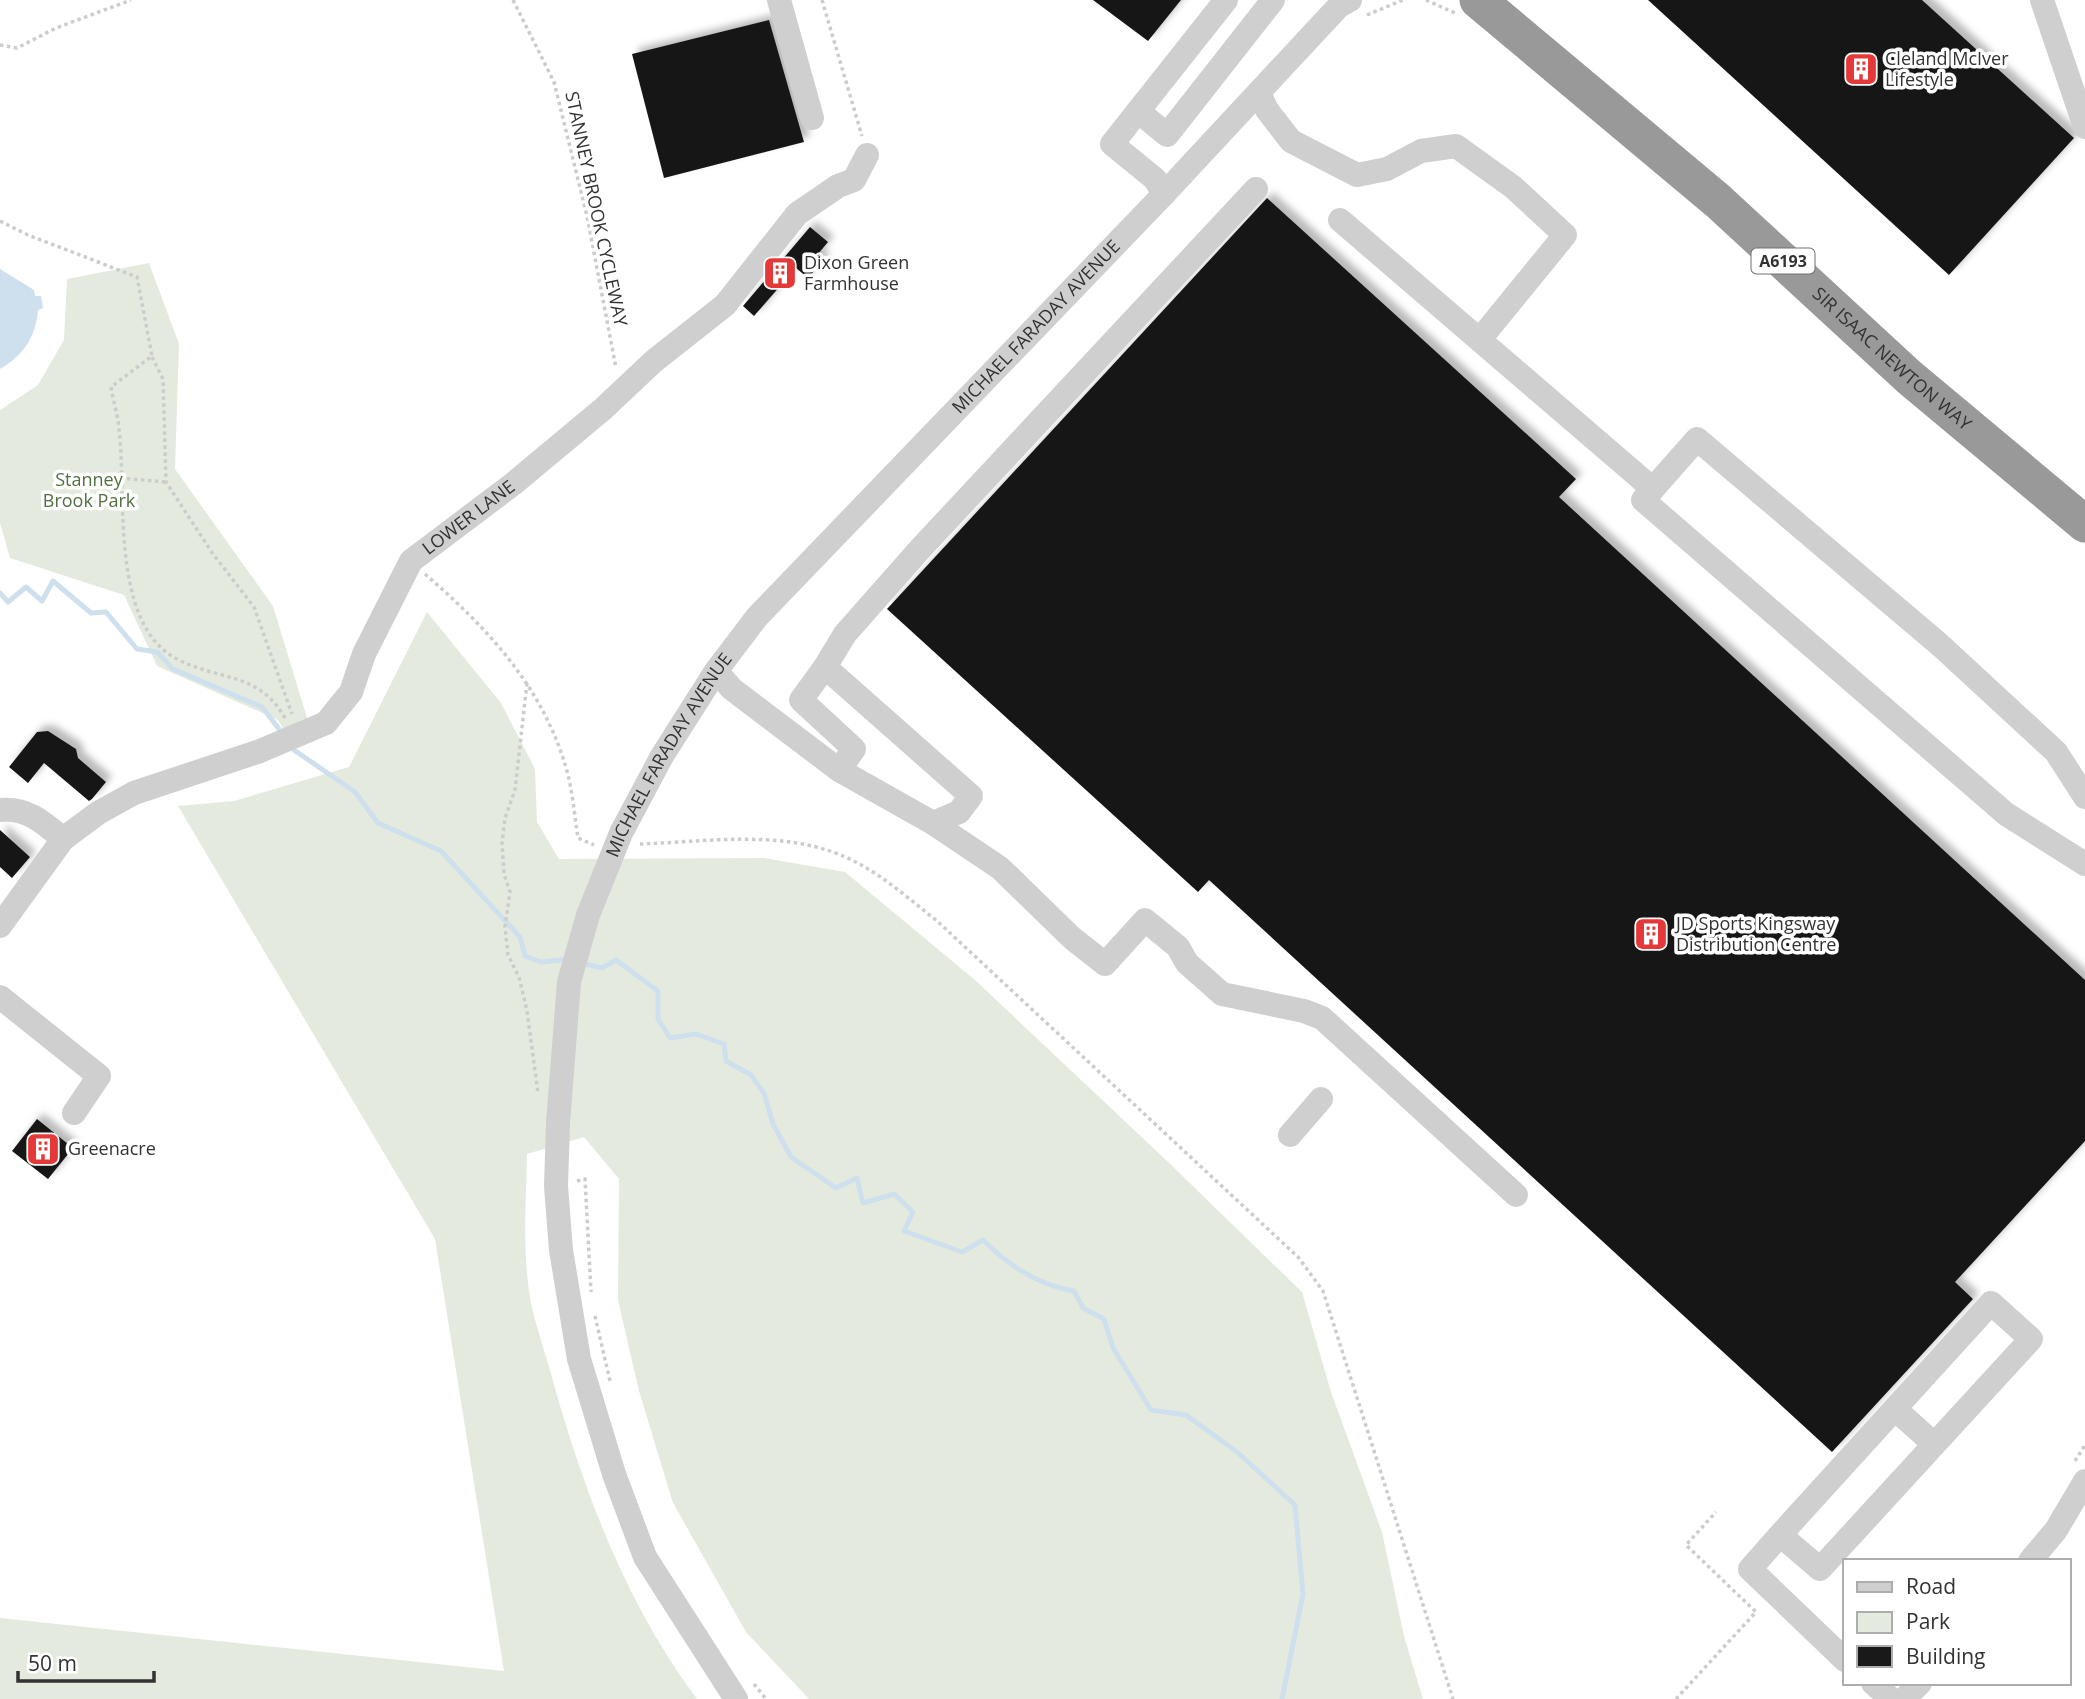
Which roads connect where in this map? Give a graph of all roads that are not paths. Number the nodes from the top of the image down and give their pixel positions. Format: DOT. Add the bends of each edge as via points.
graph roads {
  1 [pos="779,0"];
  2 [pos="1226,0"];
  3 [pos="1273,0"];
  4 [pos="1478,0"];
  5 [pos="2042,0"];
  6 [pos="1343,2"];
  7 [pos="1259,93"];
  8 [pos="1138,111"];
  9 [pos="813,118"];
  10 [pos="2085,127"];
  11 [pos="867,155"];
  12 [pos="1256,189"];
  13 [pos="1164,194"];
  14 [pos="1340,220"];
  15 [pos="1481,338"];
  16 [pos="1653,489"];
  17 [pos="2077,508"];
  18 [pos="825,667"];
  19 [pos="716,671"];
  20 [pos="839,770"];
  21 [pos="2085,797"];
  22 [pos="0,810"];
  23 [pos="933,823"];
  24 [pos="63,839"];
  25 [pos="2085,864"];
  26 [pos="0,926"];
  27 [pos="0,997"];
  28 [pos="1321,1099"];
  29 [pos="74,1113"];
  30 [pos="1290,1135"];
  31 [pos="1516,1195"];
  32 [pos="1895,1409"];
  33 [pos="1934,1444"];
  34 [pos="2085,1481"];
  35 [pos="1780,1535"];
  36 [pos="2032,1559"];
  37 [pos="1843,1658"];
  38 [pos="1875,1685"];
  39 [pos="1918,1685"];
  40 [pos="744,1691"];
  41 [pos="1891,1699"];
  42 [pos="1905,1699"];
  1 -- 9 [label="street"];
  2 -- 8 [label="street"];
  3 -- 8 [label="street" via="1167,135"];
  4 -- 17 [label="highway, SIR ISAAC NEWTON WAY / A6193" via="1718,201 1909,377"];
  5 -- 10 [label="street"];
  6 -- 7 [label="street, MICHAEL FARADAY AVENUE"];
  7 -- 13 [label="street, MICHAEL FARADAY AVENUE"];
  7 -- 15 [label="street" via="1291,141 1357,175 1387,169 1421,150 1456,146 1513,187 1566,235"];
  8 -- 13 [label="street" via="1112,144 1155,178"];
  11 -- 24 [label="street, LOWER LANE" via="854,180 797,214 725,305 513,484 411,561 364,654 351,692 326,723 134,793"];
  12 -- 18 [label="street" via="921,548 845,634"];
  13 -- 19 [label="street, MICHAEL FARADAY AVENUE" via="757,617"];
  14 -- 15 [label="street"];
  15 -- 16 [label="street"];
  16 -- 21 [label="street" via="1697,439 1940,645 2056,752"];
  16 -- 25 [label="street" via="1643,500 2006,814"];
  18 -- 20 [label="street" via="801,700 853,749"];
  18 -- 23 [label="street" via="971,796 959,812"];
  19 -- 20 [label="street" via="732,689"];
  19 -- 40 [label="street, MICHAEL FARADAY AVENUE" via="662,756 617,844 573,961 559,1075 556,1186 579,1359 614,1474 645,1557"];
  20 -- 23 [label="street"];
  22 -- 24 [label="street" via="37,817"];
  23 -- 31 [label="street" via="1000,868 1105,964 1145,920 1222,994 1322,1018"];
  24 -- 26 [label="street, LOWER LANE"];
  27 -- 29 [label="street" via="99,1076"];
  28 -- 30 [label="street"];
  32 -- 33 [label="street"];
  32 -- 33 [label="street" via="1991,1303 2031,1339"];
  32 -- 35 [label="street"];
  33 -- 35 [label="street" via="1820,1569"];
  34 -- 36 [label="street" via="2056,1530"];
  35 -- 37 [label="street" via="1750,1569"];
  38 -- 41 [label="street"];
  39 -- 42 [label="street"];
}
